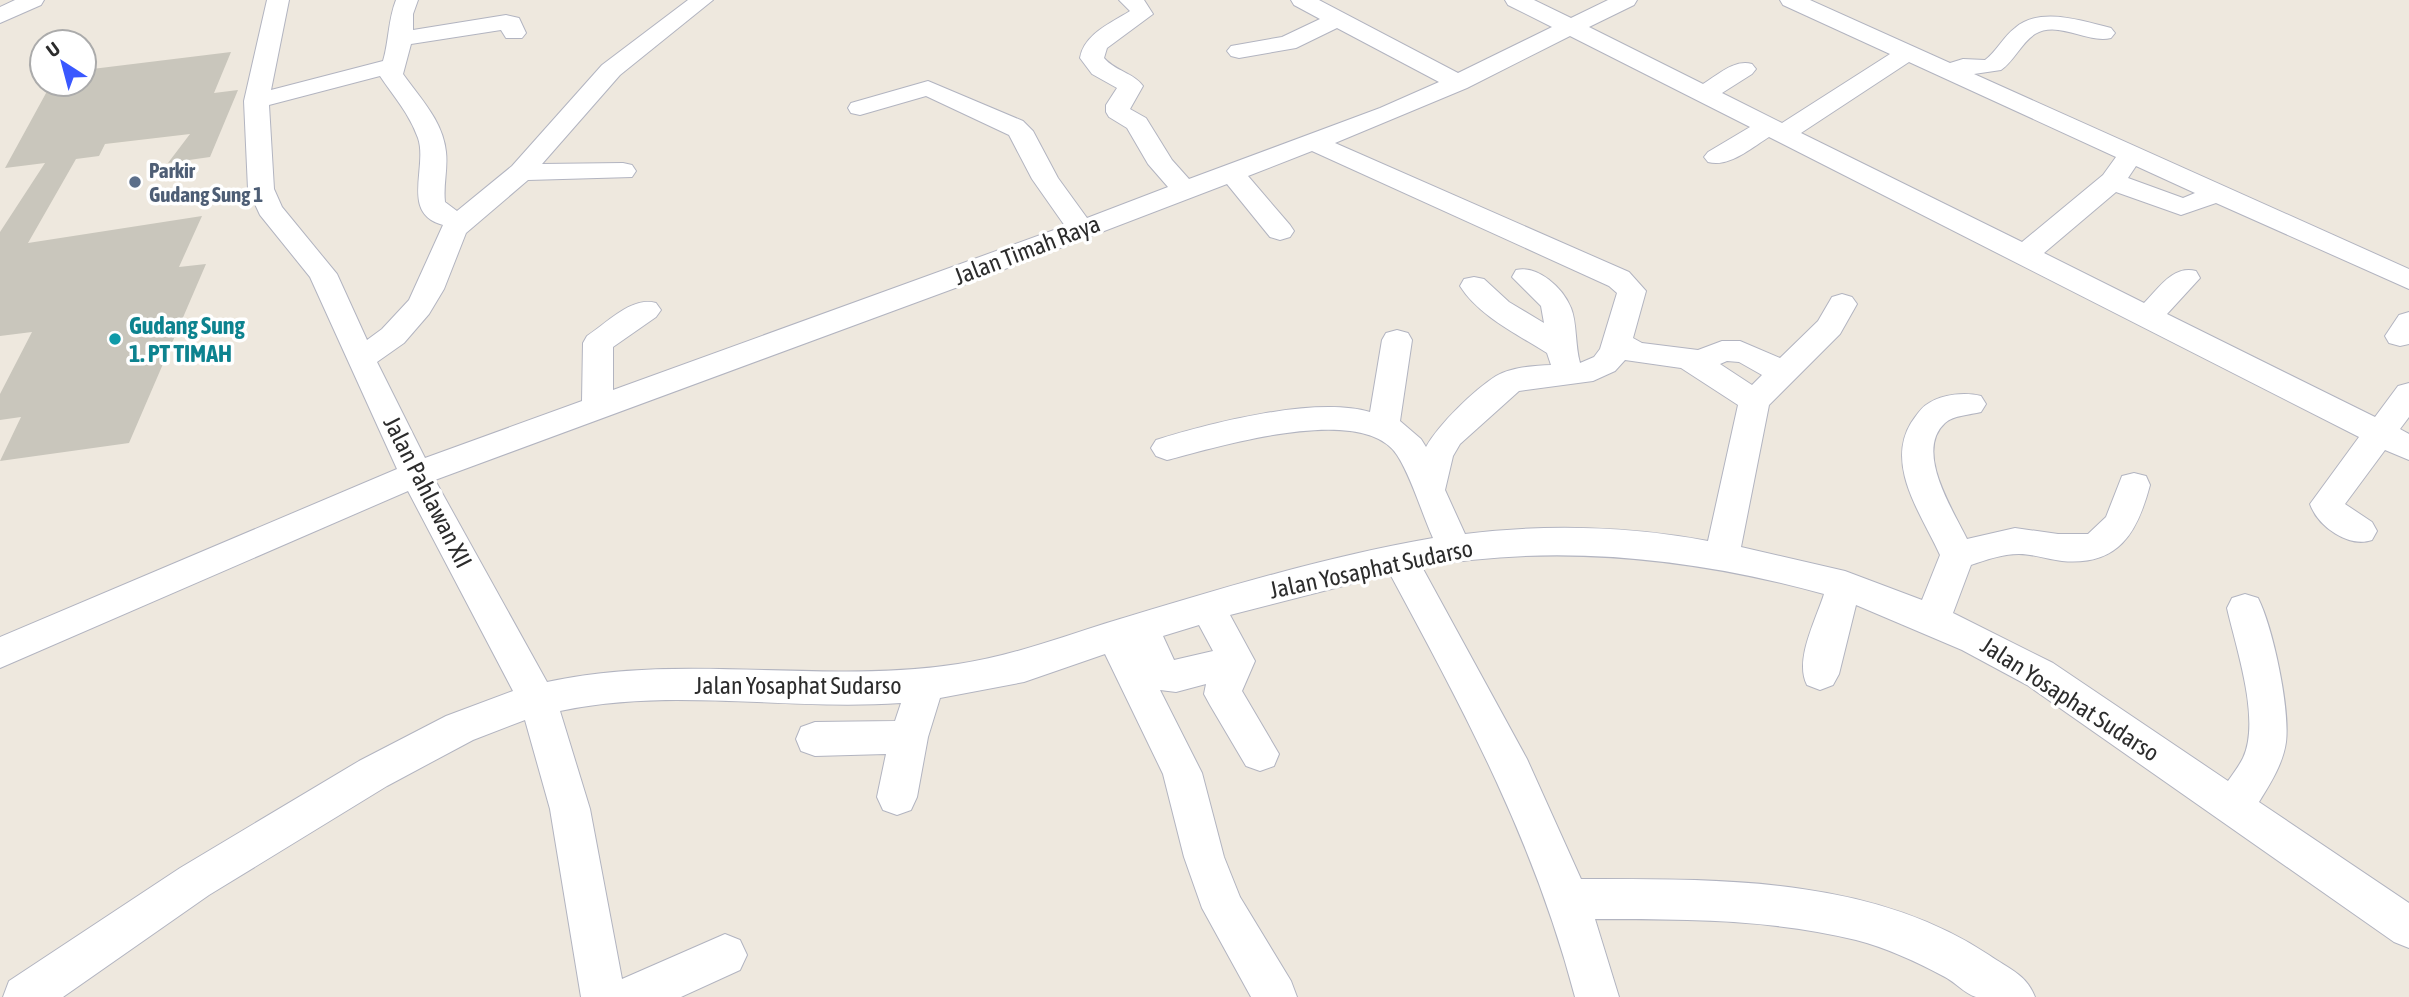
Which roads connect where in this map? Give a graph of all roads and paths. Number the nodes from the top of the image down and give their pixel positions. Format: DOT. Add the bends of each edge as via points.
graph roads {
  1 [pos="33,0"];
  2 [pos="278,0"];
  3 [pos="407,0"];
  4 [pos="702,0"];
  5 [pos="1130,0"];
  6 [pos="1302,0"];
  7 [pos="1516,0"];
  8 [pos="1626,0"];
  9 [pos="1791,0"];
  10 [pos="0,16"];
  11 [pos="1337,19"];
  12 [pos="1570,26"];
  13 [pos="514,33"];
  14 [pos="2103,33"];
  15 [pos="401,39"];
  16 [pos="1239,51"];
  17 [pos="1908,52"];
  18 [pos="392,66"];
  19 [pos="1744,69"];
  20 [pos="1951,71"];
  21 [pos="1458,83"];
  22 [pos="1705,93"];
  23 [pos="256,101"];
  24 [pos="860,108"];
  25 [pos="1777,129"];
  26 [pos="1312,142"];
  27 [pos="2131,154"];
  28 [pos="1717,157"];
  29 [pos="623,171"];
  30 [pos="521,172"];
  31 [pos="1233,174"];
  32 [pos="2112,181"];
  33 [pos="1186,192"];
  34 [pos="2217,192"];
  35 [pos="462,220"];
  36 [pos="1081,229"];
  37 [pos="1280,231"];
  38 [pos="2025,254"];
  39 [pos="1526,277"];
  40 [pos="2186,278"];
  41 [pos="2409,281"];
  42 [pos="1474,286"];
  43 [pos="1842,304"];
  44 [pos="646,310"];
  45 [pos="2148,316"];
  46 [pos="1397,340"];
  47 [pos="1617,341"];
  48 [pos="361,359"];
  49 [pos="1565,361"];
  50 [pos="1699,364"];
  51 [pos="1782,372"];
  52 [pos="2409,394"];
  53 [pos="1754,401"];
  54 [pos="1970,404"];
  55 [pos="598,407"];
  56 [pos="1382,427"];
  57 [pos="2378,432"];
  58 [pos="1167,448"];
  59 [pos="2409,448"];
  60 [pos="416,474"];
  61 [pos="2134,485"];
  62 [pos="1429,489"];
  63 [pos="2360,531"];
  64 [pos="1454,548"];
  65 [pos="1957,555"];
  66 [pos="1722,556"];
  67 [pos="1399,560"];
  68 [pos="1845,585"];
  69 [pos="1208,608"];
  70 [pos="2245,608"];
  71 [pos="1933,618"];
  72 [pos="1127,632"];
  73 [pos="0,653"];
  74 [pos="1237,661"];
  75 [pos="1820,674"];
  76 [pos="926,685"];
  77 [pos="537,700"];
  78 [pos="909,737"];
  79 [pos="816,739"];
  80 [pos="1260,754"];
  81 [pos="897,797"];
  82 [pos="2232,808"];
  83 [pos="1568,899"];
  84 [pos="2409,928"];
  85 [pos="725,955"];
  86 [pos="25,997"];
  87 [pos="603,997"];
  88 [pos="632,997"];
  89 [pos="1275,997"];
  90 [pos="1597,997"];
  91 [pos="2013,997"];
  1 -- 10 [label="street"];
  2 -- 23 [label="street, Jalan Pahlawan XII"];
  3 -- 15 [label="street"];
  4 -- 30 [label="street" via="611,70"];
  5 -- 33 [label="street" via="1142,13 1098,43 1093,60 1132,87 1118,112 1137,124 1161,164"];
  6 -- 11 [label="street"];
  7 -- 12 [label="street"];
  8 -- 12 [label="street, Jalan Timah Raya"];
  9 -- 17 [label="street"];
  11 -- 16 [label="street" via="1288,43"];
  11 -- 21 [label="street"];
  12 -- 21 [label="street, Jalan Timah Raya"];
  12 -- 22 [label="street"];
  13 -- 15 [label="street" via="506,22"];
  14 -- 20 [label="street" via="2057,24 2037,26 2022,33 1993,64 1965,65"];
  15 -- 18 [label="street"];
  17 -- 20 [label="street"];
  17 -- 25 [label="street"];
  18 -- 23 [label="street"];
  18 -- 35 [label="street" via="394,80 411,99 433,144 430,197 435,209 447,218"];
  19 -- 22 [label="street"];
  20 -- 27 [label="street"];
  21 -- 26 [label="street, Jalan Timah Raya"];
  22 -- 25 [label="street"];
  23 -- 48 [label="street, Jalan Pahlawan XII" via="261,189 277,219 323,274"];
  24 -- 36 [label="street" via="928,89 1014,126"];
  25 -- 28 [label="street"];
  25 -- 38 [label="street"];
  26 -- 31 [label="street, Jalan Timah Raya"];
  26 -- 47 [label="street" via="1625,283 1632,294"];
  27 -- 32 [label="street"];
  27 -- 34 [label="street"];
  29 -- 30 [label="street"];
  30 -- 35 [label="street"];
  31 -- 33 [label="street, Jalan Timah Raya"];
  31 -- 37 [label="street"];
  32 -- 34 [label="street" via="2181,207"];
  32 -- 38 [label="street"];
  33 -- 36 [label="street, Jalan Timah Raya"];
  34 -- 41 [label="street"];
  35 -- 48 [label="street" via="453,230 419,307 394,335"];
  36 -- 55 [label="street, Jalan Timah Raya"];
  38 -- 45 [label="street"];
  39 -- 49 [label="street" via="1559,310"];
  40 -- 45 [label="street"];
  42 -- 49 [label="street"];
  43 -- 51 [label="street" via="1830,327"];
  44 -- 55 [label="street" via="598,343"];
  45 -- 57 [label="street"];
  46 -- 56 [label="street"];
  47 -- 49 [label="street" via="1605,365 1591,371"];
  47 -- 50 [label="street" via="1635,353 1684,357"];
  48 -- 60 [label="street, Jalan Pahlawan XII"];
  49 -- 62 [label="street" via="1505,386 1448,436 1437,456"];
  50 -- 51 [label="street" via="1730,348"];
  50 -- 53 [label="street"];
  51 -- 53 [label="street"];
  52 -- 57 [label="street"];
  53 -- 66 [label="street"];
  54 -- 65 [label="street" via="1944,408 1932,416 1920,436 1917,456 1919,474"];
  55 -- 60 [label="street, Jalan Timah Raya"];
  56 -- 58 [label="street" via="1324,419 1281,421"];
  56 -- 62 [label="street" via="1405,441"];
  57 -- 59 [label="street"];
  57 -- 63 [label="street" via="2327,504"];
  60 -- 73 [label="street, Jalan Timah Raya"];
  60 -- 77 [label="street, Jalan Pahlawan XII"];
  61 -- 65 [label="street" via="2118,530 2092,547 2018,541"];
  62 -- 64 [label="street"];
  64 -- 66 [label="street, Jalan Yosaphat Sudarso" via="1567,542 1676,548"];
  64 -- 67 [label="street, Jalan Yosaphat Sudarso"];
  65 -- 71 [label="street"];
  66 -- 68 [label="street, Jalan Yosaphat Sudarso"];
  67 -- 69 [label="street, Jalan Yosaphat Sudarso"];
  67 -- 83 [label="street" via="1530,804"];
  68 -- 71 [label="street, Jalan Yosaphat Sudarso"];
  68 -- 75 [label="street"];
  69 -- 72 [label="street, Jalan Yosaphat Sudarso"];
  69 -- 74 [label="street"];
  70 -- 82 [label="street" via="2266,705 2266,746"];
  71 -- 82 [label="street, Jalan Yosaphat Sudarso" via="2040,674"];
  72 -- 74 [label="street" via="1162,675 1171,677"];
  72 -- 76 [label="street, Jalan Yosaphat Sudarso" via="1036,664"];
  72 -- 89 [label="street" via="1182,773 1203,857 1223,908"];
  74 -- 80 [label="street" via="1222,691"];
  76 -- 77 [label="street, Jalan Yosaphat Sudarso" via="811,690 619,685"];
  76 -- 78 [label="street"];
  77 -- 86 [label="street, Jalan Yosaphat Sudarso" via="485,717 371,774 230,859"];
  77 -- 87 [label="street, Jalan Pahlawan XII" via="549,729 572,826"];
  78 -- 79 [label="street"];
  78 -- 81 [label="street"];
  82 -- 84 [label="street, Jalan Yosaphat Sudarso"];
  83 -- 90 [label="street"];
  83 -- 91 [label="street" via="1718,901 1840,914 1925,941"];
  85 -- 88 [label="street"];
}
